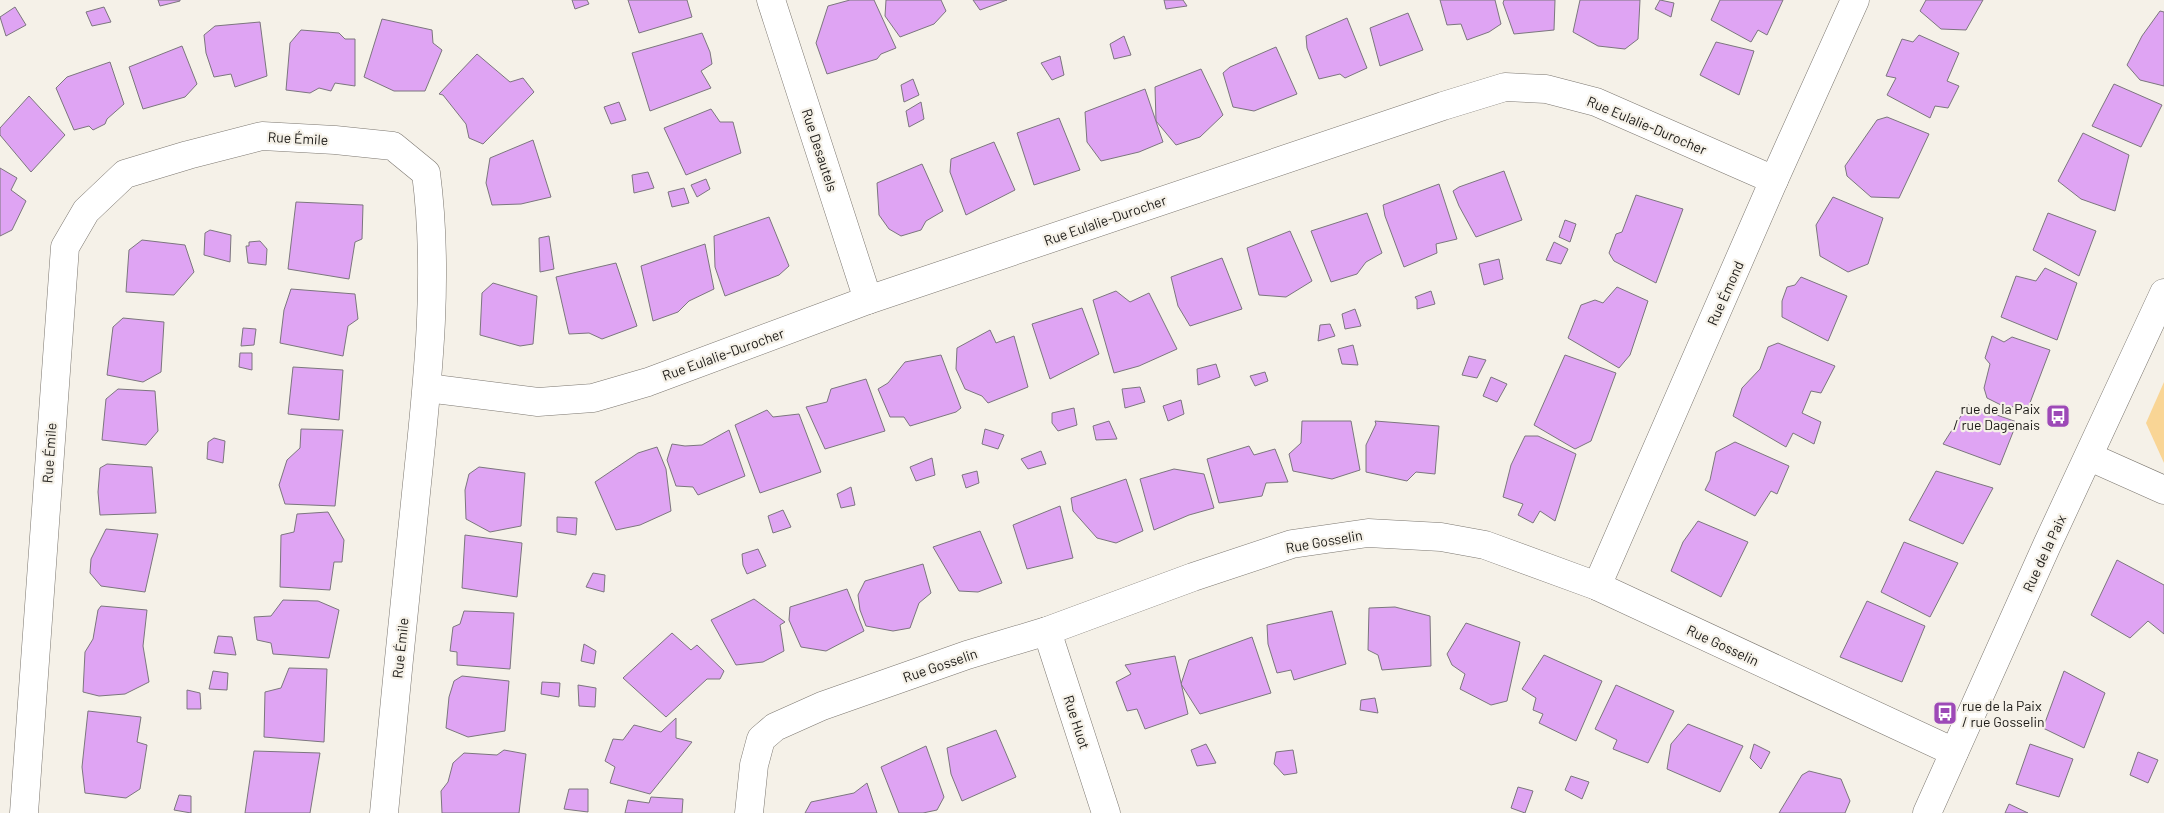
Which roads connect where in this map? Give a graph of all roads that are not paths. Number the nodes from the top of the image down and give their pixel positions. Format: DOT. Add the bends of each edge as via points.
graph roads {
  1 [pos="771,0"];
  2 [pos="1855,0"];
  3 [pos="1774,180"];
  4 [pos="2164,293"];
  5 [pos="868,300"];
  6 [pos="427,388"];
  7 [pos="2090,457"];
  8 [pos="2164,490"];
  9 [pos="1597,586"];
  10 [pos="1047,631"];
  11 [pos="1954,752"];
  12 [pos="24,813"];
  13 [pos="384,813"];
  14 [pos="749,813"];
  15 [pos="1106,813"];
  16 [pos="1927,813"];
  1 -- 5 [label="street, Rue Desautels"];
  2 -- 3 [label="street, Rue Émond"];
  3 -- 5 [label="street, Rue Eulalie-Durocher" via="1596,102 1546,89 1505,88 1424,112"];
  3 -- 9 [label="street, Rue Émond"];
  4 -- 7 [label="street, Rue de la Paix"];
  5 -- 6 [label="street, Rue Eulalie-Durocher" via="648,382 593,398 538,402"];
  6 -- 12 [label="street, Rue Émile" via="432,216 426,173 393,146 262,136 125,174 86,211 65,247"];
  6 -- 13 [label="street, Rue Émile"];
  7 -- 8 [label="street"];
  7 -- 11 [label="street, Rue de la Paix"];
  9 -- 10 [label="street, Rue Gosselin" via="1485,545 1441,537 1368,533 1292,544"];
  9 -- 11 [label="street, Rue Gosselin"];
  10 -- 14 [label="street, Rue Gosselin" via="895,680 775,727 761,739 754,765"];
  10 -- 15 [label="street, Rue Huot"];
  11 -- 16 [label="street, Rue de la Paix"];
}
